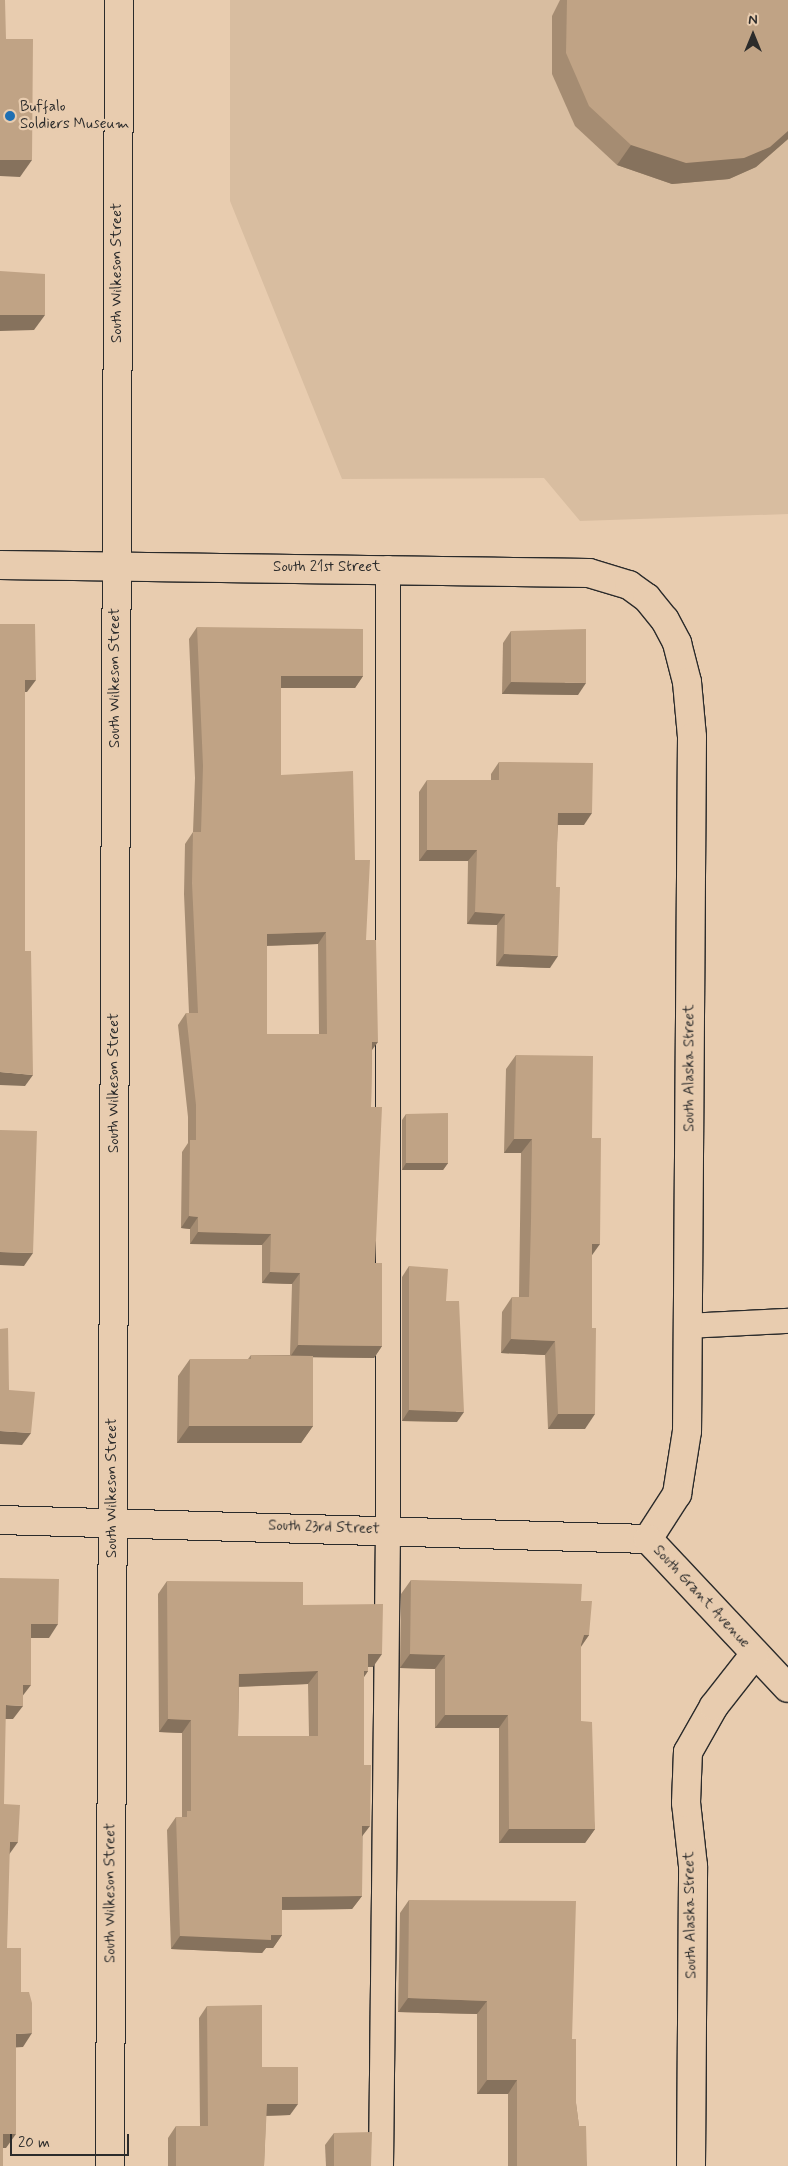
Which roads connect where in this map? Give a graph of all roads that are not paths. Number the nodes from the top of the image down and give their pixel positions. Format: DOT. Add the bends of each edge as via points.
graph roads {
  1 [pos="118,0"];
  2 [pos="0,565"];
  3 [pos="117,567"];
  4 [pos="388,568"];
  5 [pos="647,598"];
  6 [pos="788,1322"];
  7 [pos="688,1326"];
  8 [pos="0,1520"];
  9 [pos="113,1522"];
  10 [pos="388,1530"];
  11 [pos="648,1539"];
  12 [pos="754,1655"];
  13 [pos="788,1688"];
  14 [pos="110,2166"];
  15 [pos="381,2166"];
  16 [pos="691,2166"];
  1 -- 3 [label="street, South Wilkeson Street"];
  2 -- 3 [label="street, South 21st Street"];
  3 -- 4 [label="street, South 21st Street"];
  3 -- 9 [label="street, South Wilkeson Street"];
  4 -- 5 [label="street, South 21st Street" via="589,573 611,577"];
  4 -- 10 [label="lane"];
  5 -- 7 [label="street, South Alaska Street" via="677,643 687,682 692,737"];
  6 -- 7 [label="lane"];
  7 -- 11 [label="street, South Alaska Street" via="682,1478 668,1512"];
  8 -- 9 [label="street, South 23rd Street"];
  9 -- 10 [label="street, South 23rd Street"];
  9 -- 14 [label="street, South Wilkeson Street"];
  10 -- 11 [label="street, South 23rd Street"];
  10 -- 15 [label="lane"];
  11 -- 12 [label="street, South Grant Avenue"];
  12 -- 13 [label="street"];
  12 -- 16 [label="street, South Alaska Street" via="714,1706 688,1752 686,1803 693,1866"];
}
